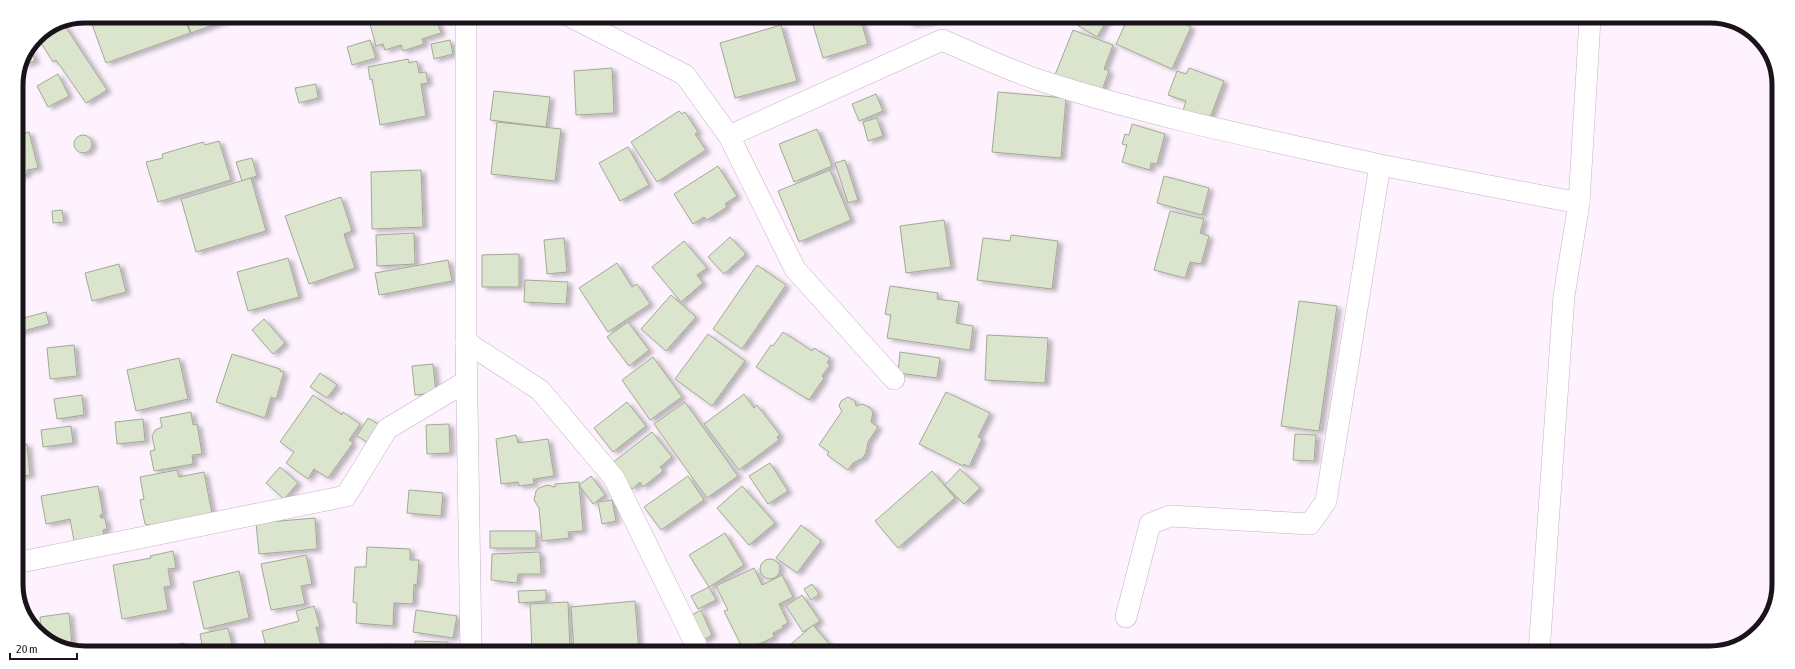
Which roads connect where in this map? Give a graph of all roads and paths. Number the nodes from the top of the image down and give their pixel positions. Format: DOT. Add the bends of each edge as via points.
graph roads {
  1 [pos="466,23"];
  2 [pos="583,23"];
  3 [pos="1590,23"];
  4 [pos="729,136"];
  5 [pos="1380,165"];
  6 [pos="1579,203"];
  7 [pos="466,342"];
  8 [pos="894,379"];
  9 [pos="467,381"];
  10 [pos="23,562"];
  11 [pos="1126,617"];
  12 [pos="471,646"];
  13 [pos="697,646"];
  14 [pos="1539,646"];
  1 -- 7 [label="street"];
  2 -- 4 [label="street" via="685,75"];
  3 -- 6 [label="street"];
  4 -- 5 [label="street" via="942,40 1041,81 1088,95 1231,133"];
  4 -- 8 [label="street" via="795,269"];
  5 -- 6 [label="street"];
  5 -- 11 [label="street" via="1326,501 1310,524 1170,516 1150,524"];
  6 -- 14 [label="street" via="1564,296"];
  7 -- 9 [label="street"];
  7 -- 13 [label="street" via="540,390 614,478"];
  9 -- 10 [label="street" via="387,429 346,496"];
  9 -- 12 [label="street"];
}
